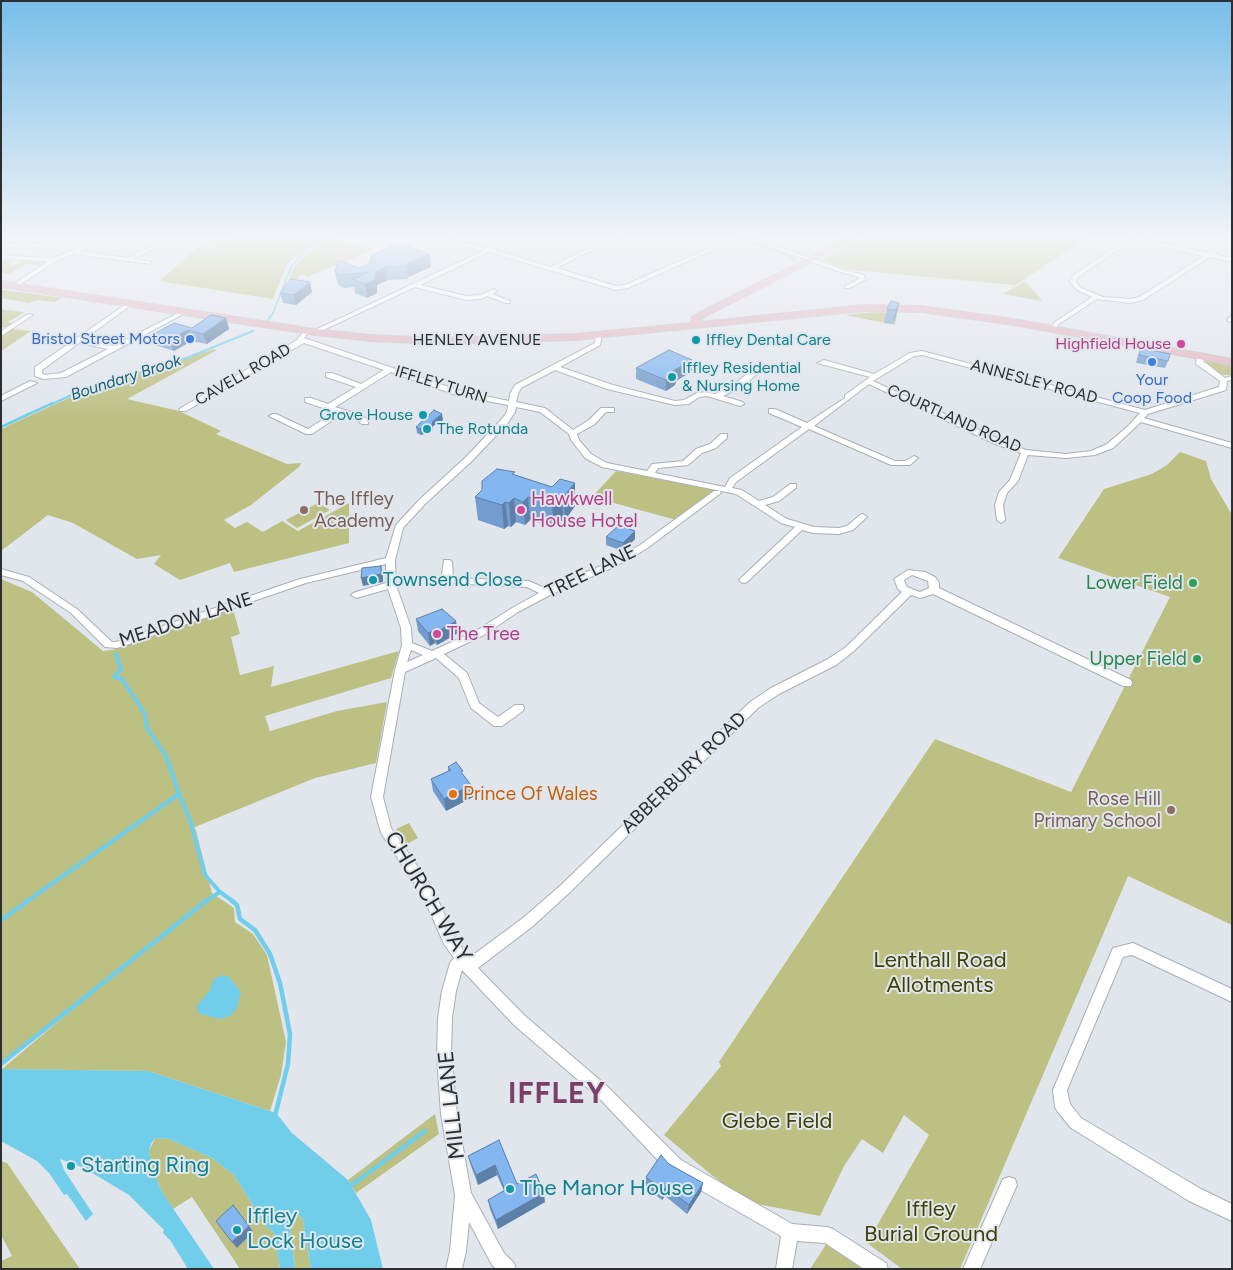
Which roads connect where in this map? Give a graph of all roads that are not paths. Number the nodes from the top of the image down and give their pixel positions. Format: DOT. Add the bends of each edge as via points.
graph roads {
  1 [pos="93,298"];
  2 [pos="385,298"];
  3 [pos="498,298"];
  4 [pos="735,298"];
  5 [pos="1094,298"];
  6 [pos="1103,298"];
  7 [pos="1142,298"];
  8 [pos="508,302"];
  9 [pos="129,304"];
  10 [pos="184,312"];
  11 [pos="30,315"];
  12 [pos="694,326"];
  13 [pos="1052,329"];
  14 [pos="3,331"];
  15 [pos="308,334"];
  16 [pos="598,335"];
  17 [pos="78,341"];
  18 [pos="116,348"];
  19 [pos="1199,356"];
  20 [pos="823,361"];
  21 [pos="1232,362"];
  22 [pos="555,368"];
  23 [pos="390,369"];
  24 [pos="756,369"];
  25 [pos="329,375"];
  26 [pos="875,376"];
  27 [pos="1228,379"];
  28 [pos="868,381"];
  29 [pos="33,383"];
  30 [pos="362,386"];
  31 [pos="717,396"];
  32 [pos="1,399"];
  33 [pos="308,400"];
  34 [pos="511,403"];
  35 [pos="740,404"];
  36 [pos="329,407"];
  37 [pos="183,409"];
  38 [pos="611,410"];
  39 [pos="340,411"];
  40 [pos="772,411"];
  41 [pos="273,416"];
  42 [pos="1142,416"];
  43 [pos="365,422"];
  44 [pos="808,426"];
  45 [pos="573,433"];
  46 [pos="724,436"];
  47 [pos="1232,446"];
  48 [pos="1025,452"];
  49 [pos="914,458"];
  50 [pos="649,475"];
  51 [pos="728,490"];
  52 [pos="802,490"];
  53 [pos="717,493"];
  54 [pos="758,504"];
  55 [pos="863,517"];
  56 [pos="1001,520"];
  57 [pos="800,527"];
  58 [pos="390,560"];
  59 [pos="447,562"];
  60 [pos="1,572"];
  61 [pos="744,580"];
  62 [pos="391,585"];
  63 [pos="934,590"];
  64 [pos="908,592"];
  65 [pos="546,593"];
  66 [pos="356,595"];
  67 [pos="407,645"];
  68 [pos="434,654"];
  69 [pos="400,670"];
  70 [pos="1127,683"];
  71 [pos="519,708"];
  72 [pos="465,963"];
  73 [pos="1232,996"];
  74 [pos="1009,1185"];
  75 [pos="463,1195"];
  76 [pos="1232,1213"];
  77 [pos="790,1232"];
  78 [pos="454,1269"];
  79 [pos="508,1269"];
  80 [pos="784,1269"];
  81 [pos="880,1269"];
  82 [pos="971,1269"];
  1 -- 9 [label="main road, HENLEY AVENUE"];
  2 -- 15 [label="street, CAVELL ROAD"];
  3 -- 8 [label="street"];
  4 -- 12 [label="main road" via="694,319"];
  5 -- 13 [label="street"];
  6 -- 7 [label="street" via="1118,301"];
  9 -- 10 [label="main road, HENLEY AVENUE"];
  9 -- 17 [label="street"];
  10 -- 15 [label="main road, HENLEY AVENUE"];
  10 -- 18 [label="street"];
  11 -- 14 [label="street"];
  12 -- 13 [label="main road, HENLEY AVENUE" via="880,307 963,314"];
  12 -- 16 [label="main road, HENLEY AVENUE"];
  13 -- 19 [label="main road, HENLEY AVENUE"];
  15 -- 16 [label="main road, HENLEY AVENUE" via="438,341"];
  15 -- 23 [label="street, IFFLEY TURN"];
  15 -- 37 [label="street, CAVELL ROAD"];
  16 -- 22 [label="street, IFFLEY TURN" via="598,344"];
  17 -- 18 [label="street"];
  17 -- 18 [label="street" via="38,369 38,374 42,377 63,375"];
  19 -- 21 [label="main road, HENLEY AVENUE"];
  19 -- 27 [label="street, COURTLAND ROAD" via="1200,362"];
  20 -- 26 [label="street"];
  22 -- 31 [label="street" via="610,387 675,403 686,402 697,395"];
  22 -- 34 [label="street, IFFLEY TURN" via="518,387"];
  23 -- 30 [label="street"];
  23 -- 34 [label="street, IFFLEY TURN" via="459,393"];
  24 -- 31 [label="street" via="744,381"];
  25 -- 30 [label="street"];
  26 -- 28 [label="street"];
  26 -- 42 [label="street, ANNESLEY ROAD" via="912,354 922,352"];
  27 -- 42 [label="street, COURTLAND ROAD" via="1223,388"];
  28 -- 44 [label="street"];
  28 -- 48 [label="street, COURTLAND ROAD"];
  29 -- 32 [label="street"];
  30 -- 36 [label="street"];
  31 -- 35 [label="street"];
  33 -- 36 [label="street"];
  34 -- 45 [label="street" via="542,410"];
  34 -- 58 [label="street, CHURCH WAY" via="511,412 504,422 402,523"];
  36 -- 39 [label="street"];
  38 -- 45 [label="street" via="604,410"];
  39 -- 41 [label="street" via="309,432"];
  39 -- 43 [label="street"];
  40 -- 44 [label="street"];
  42 -- 47 [label="street, ANNESLEY ROAD"];
  42 -- 48 [label="street, COURTLAND ROAD" via="1110,446 1092,453 1066,456"];
  44 -- 49 [label="street" via="894,463 907,463"];
  44 -- 51 [label="street" via="733,480"];
  45 -- 50 [label="street" via="582,450 594,460"];
  46 -- 50 [label="street" via="685,463 655,466"];
  48 -- 56 [label="street" via="1014,481 1003,492 999,505"];
  50 -- 51 [label="street"];
  51 -- 54 [label="street" via="748,496"];
  52 -- 54 [label="street" via="790,484 776,499"];
  53 -- 65 [label="street, TREE LANE" via="643,547 613,564"];
  54 -- 57 [label="street" via="774,516"];
  55 -- 57 [label="street" via="839,532"];
  57 -- 61 [label="street"];
  58 -- 60 [label="street, MEADOW LANE" via="303,582 117,645 109,645 74,611 26,579"];
  58 -- 62 [label="street, CHURCH WAY"];
  59 -- 65 [label="street" via="450,581 529,584"];
  62 -- 66 [label="street"];
  62 -- 67 [label="street, CHURCH WAY" via="406,628"];
  63 -- 64 [label="street" via="920,595"];
  63 -- 64 [label="street" via="934,583 928,576 911,572 899,579 900,586"];
  63 -- 70 [label="street"];
  64 -- 72 [label="street, ABBERBURY ROAD" via="850,649 754,705 565,889 528,922"];
  65 -- 68 [label="street, TREE LANE" via="480,633"];
  67 -- 68 [label="street"];
  67 -- 69 [label="street, CHURCH WAY"];
  68 -- 69 [label="street, TREE LANE"];
  68 -- 71 [label="street" via="463,676 474,705 498,722"];
  69 -- 72 [label="street, CHURCH WAY" via="378,797 385,829 428,893 449,940"];
  72 -- 75 [label="street, MILL LANE" via="456,963 449,991 444,1056 447,1097"];
  72 -- 77 [label="street, CHURCH WAY" via="519,1020 603,1092 675,1166"];
  73 -- 76 [label="street" via="1133,950 1118,952 1060,1090 1063,1107 1076,1123"];
  74 -- 82 [label="street"];
  75 -- 78 [label="street, MILL LANE"];
  75 -- 79 [label="street, MILL LANE" via="498,1259"];
  77 -- 80 [label="street"];
  77 -- 81 [label="street" via="826,1235"];
}
